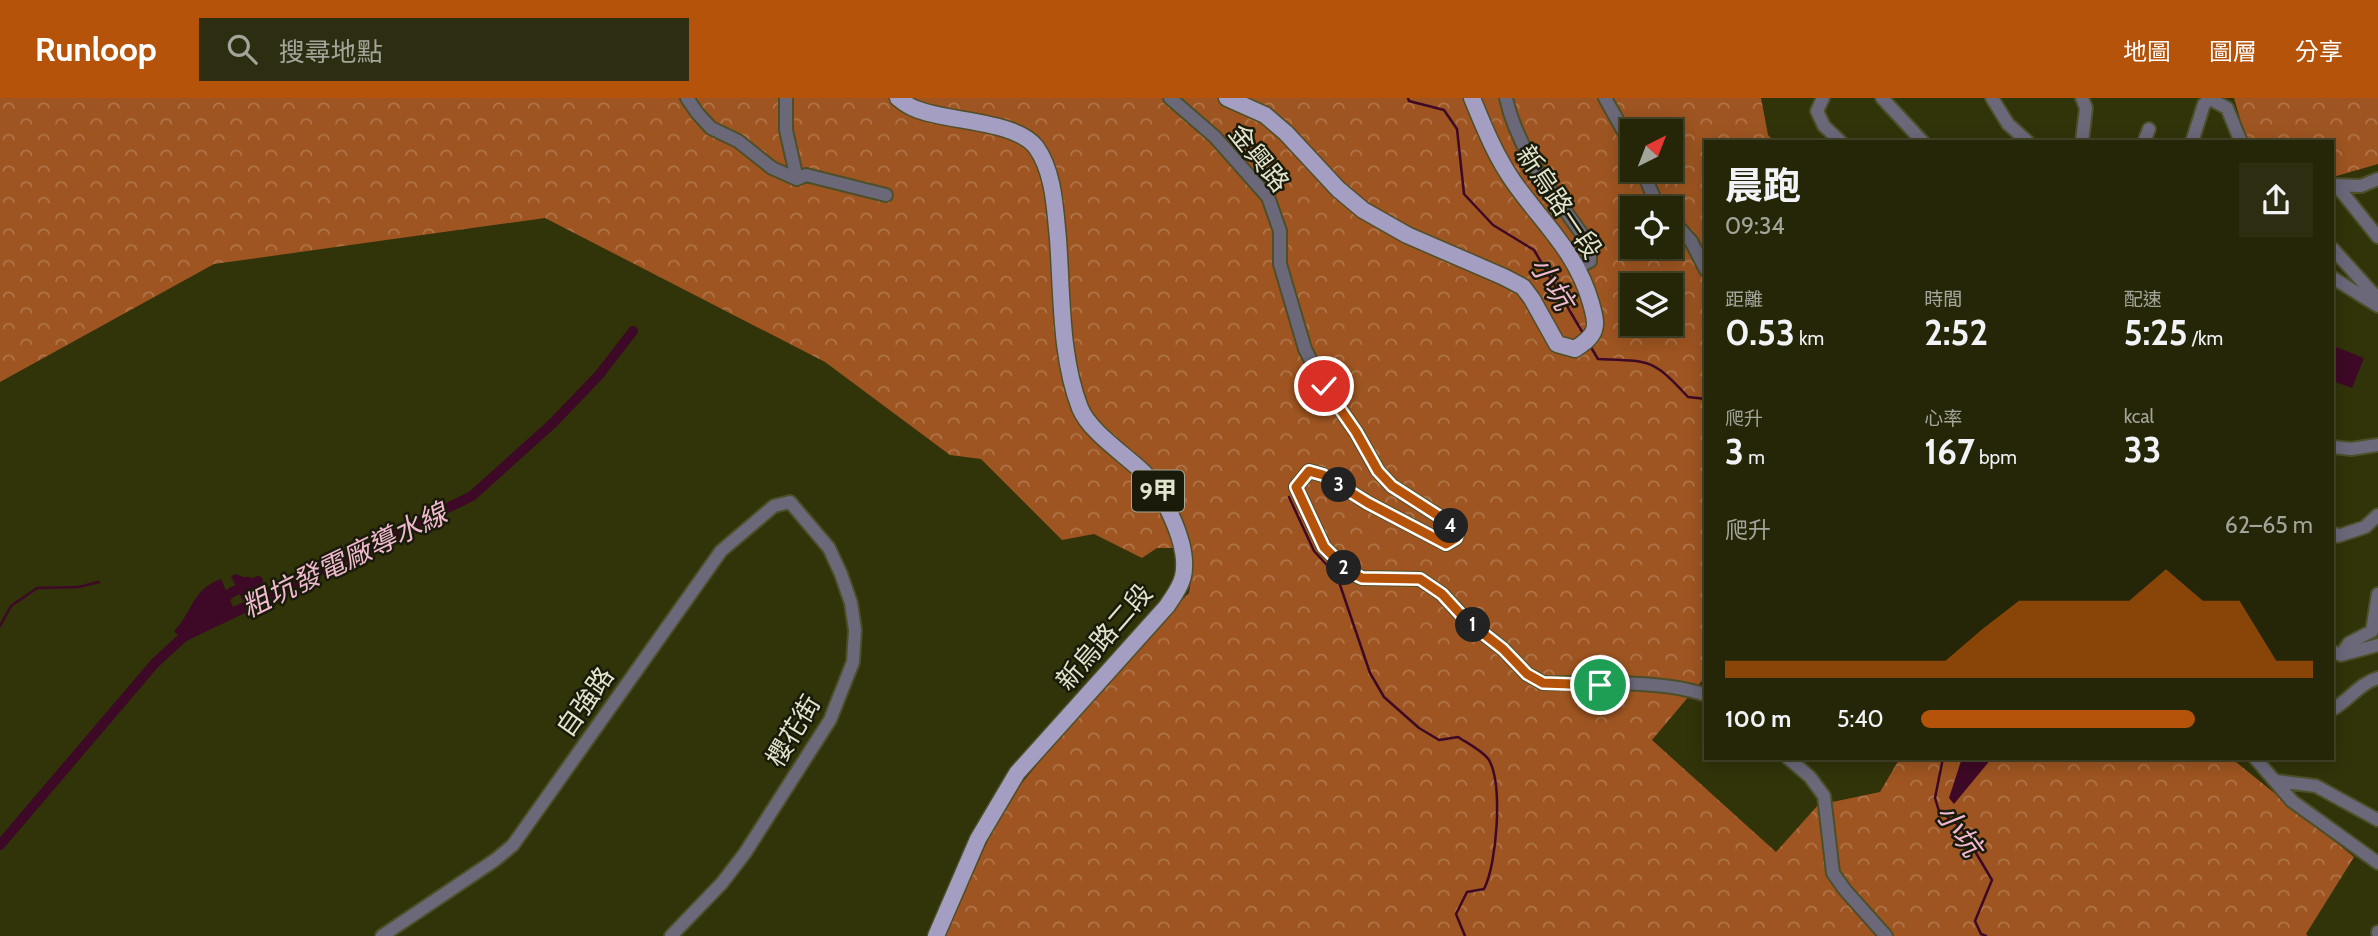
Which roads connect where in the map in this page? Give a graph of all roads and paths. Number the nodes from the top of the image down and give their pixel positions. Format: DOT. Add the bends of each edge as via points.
graph roads {
  1 [pos="687,98"];
  2 [pos="786,98"];
  3 [pos="898,98"];
  4 [pos="1170,98"];
  5 [pos="1227,98"];
  6 [pos="1472,98"];
  7 [pos="1506,98"];
  8 [pos="1605,98"];
  9 [pos="1823,98"];
  10 [pos="1882,98"];
  11 [pos="1992,98"];
  12 [pos="2082,98"];
  13 [pos="1620,125"];
  14 [pos="1839,140"];
  15 [pos="1921,140"];
  16 [pos="2026,140"];
  17 [pos="2082,140"];
  18 [pos="2193,140"];
  19 [pos="2241,140"];
  20 [pos="797,179"];
  21 [pos="2378,179"];
  22 [pos="2335,186"];
  23 [pos="886,195"];
  24 [pos="1683,232"];
  25 [pos="2378,236"];
  26 [pos="2334,250"];
  27 [pos="1704,266"];
  28 [pos="1578,267"];
  29 [pos="2334,279"];
  30 [pos="2378,299"];
  31 [pos="2378,306"];
  32 [pos="2378,445"];
  33 [pos="2334,447"];
  34 [pos="2378,515"];
  35 [pos="810,524"];
  36 [pos="2334,534"];
  37 [pos="2378,594"];
  38 [pos="2378,645"];
  39 [pos="2337,653"];
  40 [pos="2378,678"];
  41 [pos="1704,694"];
  42 [pos="2334,708"];
  43 [pos="1790,760"];
  44 [pos="2257,760"];
  45 [pos="2276,781"];
  46 [pos="2378,820"];
  47 [pos="2378,863"];
  48 [pos="382,936"];
  49 [pos="671,936"];
  50 [pos="936,936"];
  51 [pos="1886,936"];
  1 -- 20 [label="street" via="711,128"];
  2 -- 20 [label="street" via="786,130"];
  3 -- 50 [label="main road, 新烏路二段 / 9甲" via="915,109 1012,132 1034,144 1045,161 1055,207 1068,365 1075,396 1083,415 1145,474 1163,498 1177,529 1185,567 1167,606 1017,773 978,839"];
  4 -- 41 [label="street, 金興路" via="1215,137 1268,197 1280,231 1280,264 1305,349 1378,471 1458,532 1446,544 1309,471 1296,487 1324,547 1362,578 1420,579 1543,683 1658,686"];
  5 -- 28 [label="main road, 新烏路一段" via="1265,115 1363,209 1407,235 1523,287 1557,344 1575,349 1594,329"];
  6 -- 28 [label="main road, 新烏路一段" via="1489,141 1512,180"];
  7 -- 28 [label="street" via="1527,155 1590,246 1590,261"];
  8 -- 13 [label="street"];
  9 -- 14 [label="street" via="1817,111"];
  10 -- 15 [label="street"];
  11 -- 16 [label="street" via="2008,124"];
  12 -- 17 [label="street" via="2086,108"];
  18 -- 19 [label="street" via="2204,104 2210,99 2227,108"];
  20 -- 23 [label="street" via="806,175"];
  21 -- 22 [label="street" via="2361,186"];
  22 -- 25 [label="street"];
  24 -- 27 [label="street"];
  26 -- 30 [label="street"];
  29 -- 31 [label="street"];
  32 -- 33 [label="street"];
  34 -- 36 [label="street" via="2365,527"];
  35 -- 48 [label="street, 自強路" via="790,502 774,506 721,551 513,845"];
  35 -- 49 [label="street, 櫻花街" via="829,548 851,603 853,662 830,720 746,852"];
  37 -- 39 [label="street" via="2372,631"];
  38 -- 39 [label="street"];
  40 -- 42 [label="street"];
  43 -- 51 [label="street" via="1824,796 1833,873"];
  44 -- 45 [label="street"];
  45 -- 46 [label="street" via="2316,786"];
  45 -- 47 [label="street" via="2292,802"];
}
